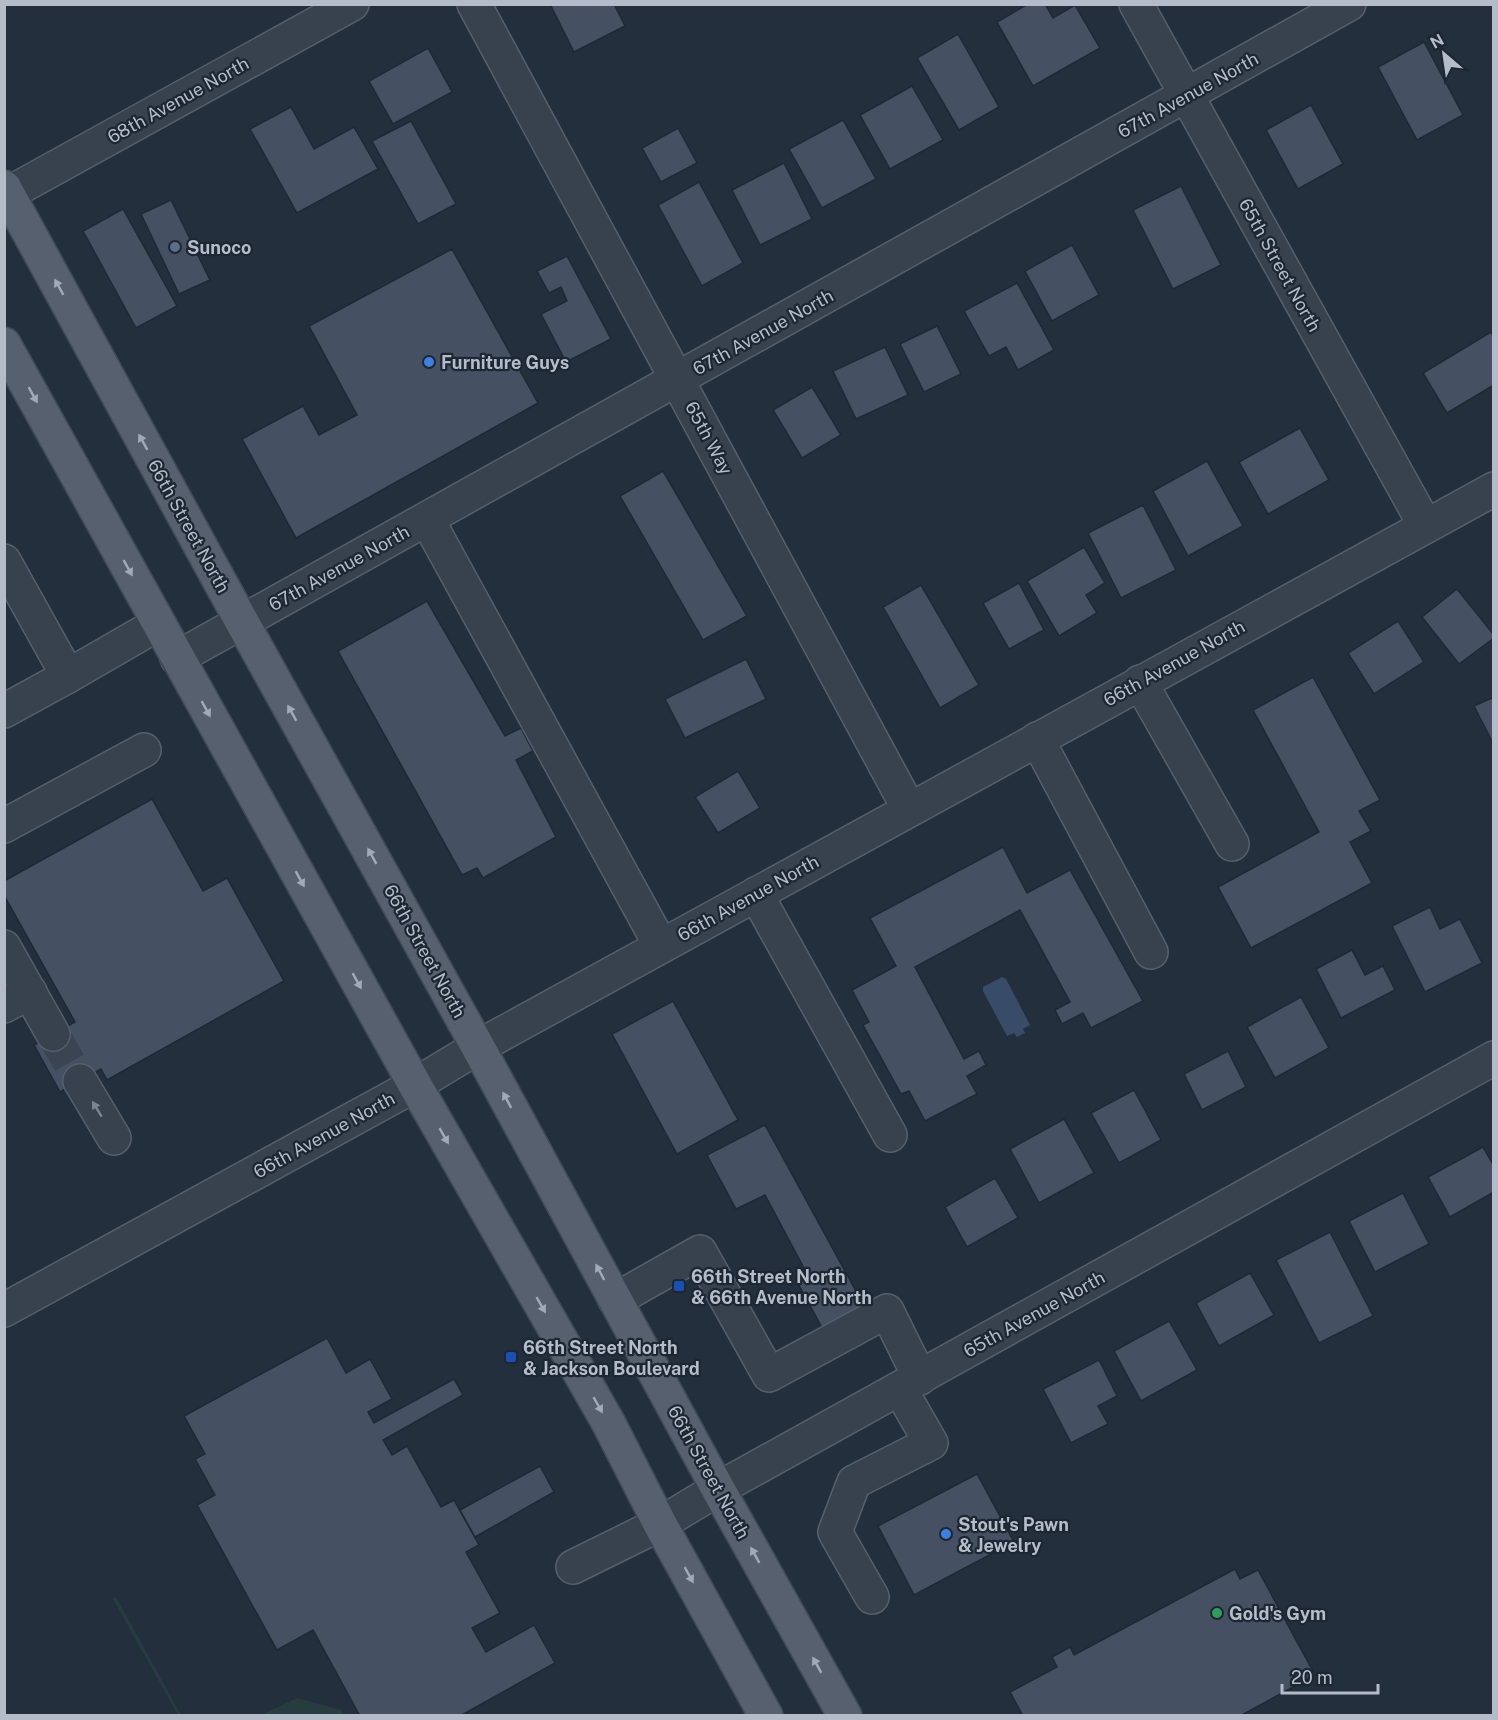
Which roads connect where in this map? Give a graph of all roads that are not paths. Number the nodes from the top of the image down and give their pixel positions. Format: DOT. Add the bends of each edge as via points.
graph roads {
  1 [pos="351,4"];
  2 [pos="474,4"];
  3 [pos="1136,4"];
  4 [pos="1349,4"];
  5 [pos="1187,96"];
  6 [pos="6,192"];
  7 [pos="4,344"];
  8 [pos="678,379"];
  9 [pos="1494,489"];
  10 [pos="427,519"];
  11 [pos="1425,525"];
  12 [pos="4,561"];
  13 [pos="242,622"];
  14 [pos="158,624"];
  15 [pos="177,658"];
  16 [pos="68,676"];
  17 [pos="1140,682"];
  18 [pos="4,711"];
  19 [pos="1037,739"];
  20 [pos="144,750"];
  21 [pos="909,809"];
  22 [pos="4,826"];
  23 [pos="1232,844"];
  24 [pos="756,894"];
  25 [pos="661,946"];
  26 [pos="4,947"];
  27 [pos="1151,951"];
  28 [pos="17,999"];
  29 [pos="53,1034"];
  30 [pos="478,1047"];
  31 [pos="1494,1058"];
  32 [pos="80,1080"];
  33 [pos="415,1085"];
  34 [pos="890,1135"];
  35 [pos="114,1138"];
  36 [pos="615,1300"];
  37 [pos="4,1310"];
  38 [pos="910,1383"];
  39 [pos="718,1489"];
  40 [pos="660,1524"];
  41 [pos="573,1567"];
  42 [pos="872,1597"];
  43 [pos="766,1716"];
  44 [pos="845,1716"];
  1 -- 6 [label="street, 68th Avenue North"];
  2 -- 8 [label="street, 65th Way"];
  3 -- 5 [label="street, 65th Street North"];
  4 -- 5 [label="street, 67th Avenue North"];
  5 -- 8 [label="street, 67th Avenue North"];
  5 -- 11 [label="street, 65th Street North"];
  13 -- 6 [label="main road, 66th Street North, one-way"];
  7 -- 14 [label="main road, one-way"];
  8 -- 10 [label="street, 67th Avenue North"];
  8 -- 21 [label="street, 65th Way"];
  9 -- 11 [label="street, 66th Avenue North"];
  10 -- 13 [label="street, 67th Avenue North"];
  10 -- 25 [label="street"];
  11 -- 17 [label="street, 66th Avenue North"];
  12 -- 16 [label="street"];
  13 -- 15 [label="street, 67th Avenue North"];
  30 -- 13 [label="main road, 66th Street North, one-way"];
  14 -- 15 [label="main road"];
  14 -- 16 [label="street"];
  15 -- 33 [label="main road, one-way"];
  16 -- 18 [label="street"];
  17 -- 19 [label="street, 66th Avenue North"];
  17 -- 23 [label="street"];
  19 -- 21 [label="street, 66th Avenue North"];
  19 -- 27 [label="street"];
  20 -- 22 [label="street"];
  21 -- 24 [label="street, 66th Avenue North"];
  24 -- 25 [label="street, 66th Avenue North"];
  24 -- 34 [label="street"];
  25 -- 30 [label="street, 66th Avenue North"];
  26 -- 28 [label="street"];
  28 -- 29 [label="street"];
  30 -- 33 [label="street, 66th Avenue North"];
  36 -- 30 [label="main road, 66th Street North, one-way"];
  31 -- 38 [label="street, 65th Avenue North"];
  35 -- 32 [label="street, one-way"];
  33 -- 37 [label="street, 66th Avenue North"];
  33 -- 40 [label="main road, one-way" via="608,1422"];
  36 -- 38 [label="street" via="700,1252 769,1375 887,1311"];
  36 -- 39 [label="main road, 66th Street North"];
  38 -- 39 [label="street, 65th Avenue North"];
  38 -- 42 [label="street" via="931,1443 854,1482 835,1532"];
  39 -- 40 [label="street, 65th Avenue North"];
  44 -- 39 [label="main road, 66th Street North, one-way"];
  40 -- 41 [label="street, 65th Avenue North"];
  40 -- 43 [label="main road, one-way"];
}
